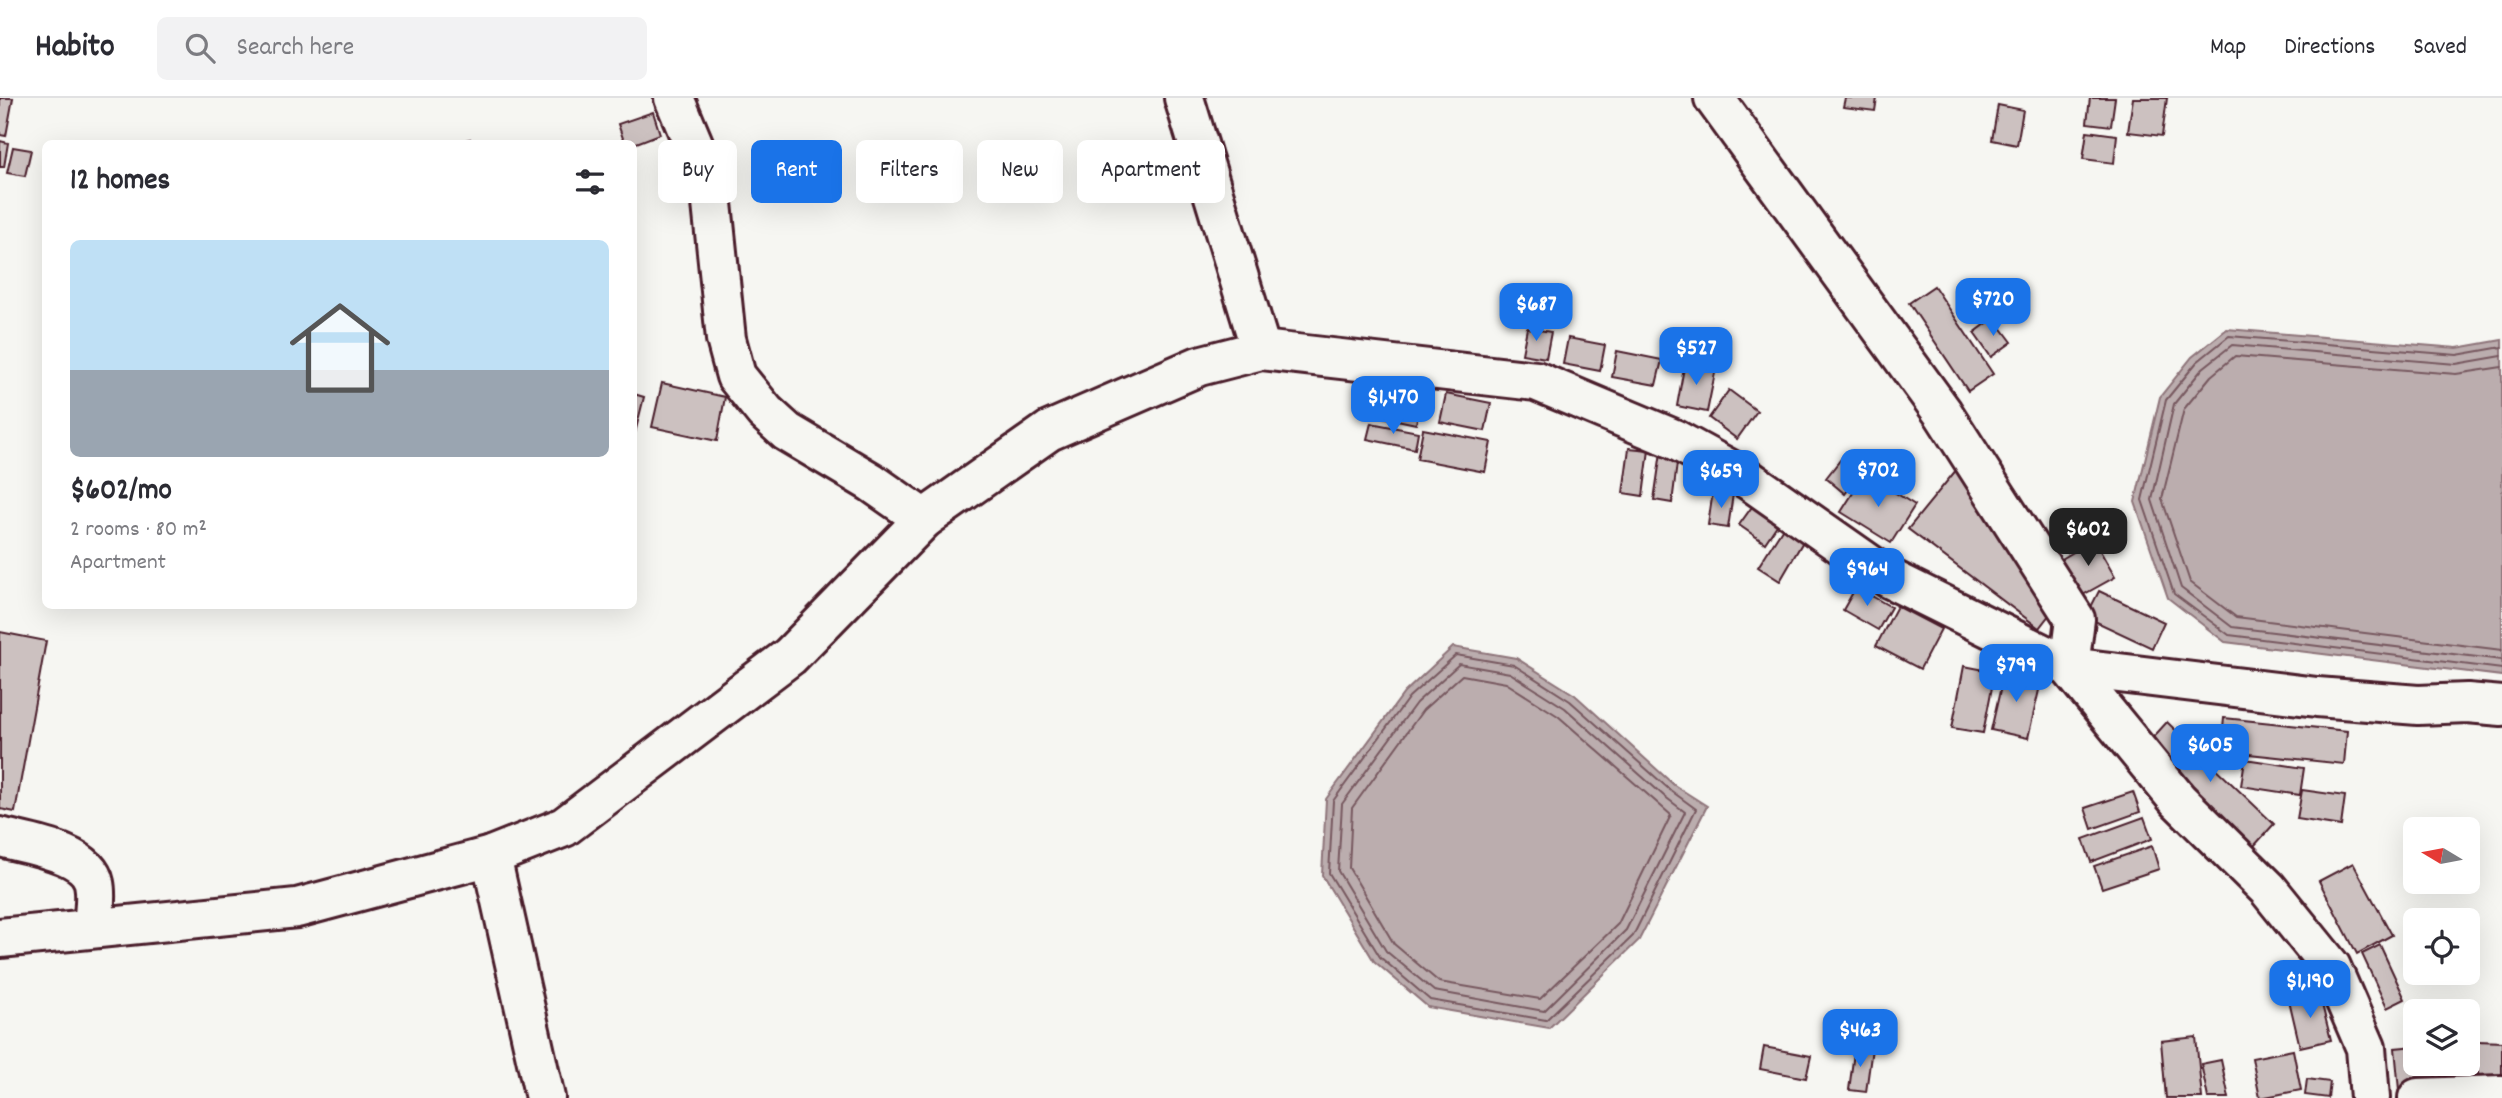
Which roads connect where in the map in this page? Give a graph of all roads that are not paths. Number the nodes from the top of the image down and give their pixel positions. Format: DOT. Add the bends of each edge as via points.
graph roads {
  1 [pos="674,98"];
  2 [pos="1184,98"];
  3 [pos="1714,98"];
  4 [pos="1261,350"];
  5 [pos="923,519"];
  6 [pos="2069,667"];
  7 [pos="2502,706"];
  8 [pos="0,837"];
  9 [pos="491,856"];
  10 [pos="93,927"];
  11 [pos="0,938"];
  12 [pos="2502,1095"];
  13 [pos="545,1098"];
  14 [pos="2370,1098"];
  15 [pos="2418,1098"];
  1 -- 5 [label="street" via="710,184 726,339 736,376 787,432"];
  2 -- 4 [label="street"];
  3 -- 6 [label="street" via="1943,413 2075,619"];
  4 -- 5 [label="street" via="1199,366 1049,430"];
  4 -- 6 [label="street" via="1536,381 1674,439 1749,480 1889,578"];
  5 -- 9 [label="street" via="790,656 564,827"];
  6 -- 7 [label="street" via="2317,697"];
  6 -- 14 [label="street" via="2178,800 2268,889 2331,967 2367,1048"];
  8 -- 10 [label="street" via="64,854 83,865 94,882"];
  9 -- 10 [label="street" via="297,908"];
  9 -- 13 [label="street"];
  10 -- 11 [label="street"];
  12 -- 15 [label="street"];
}
